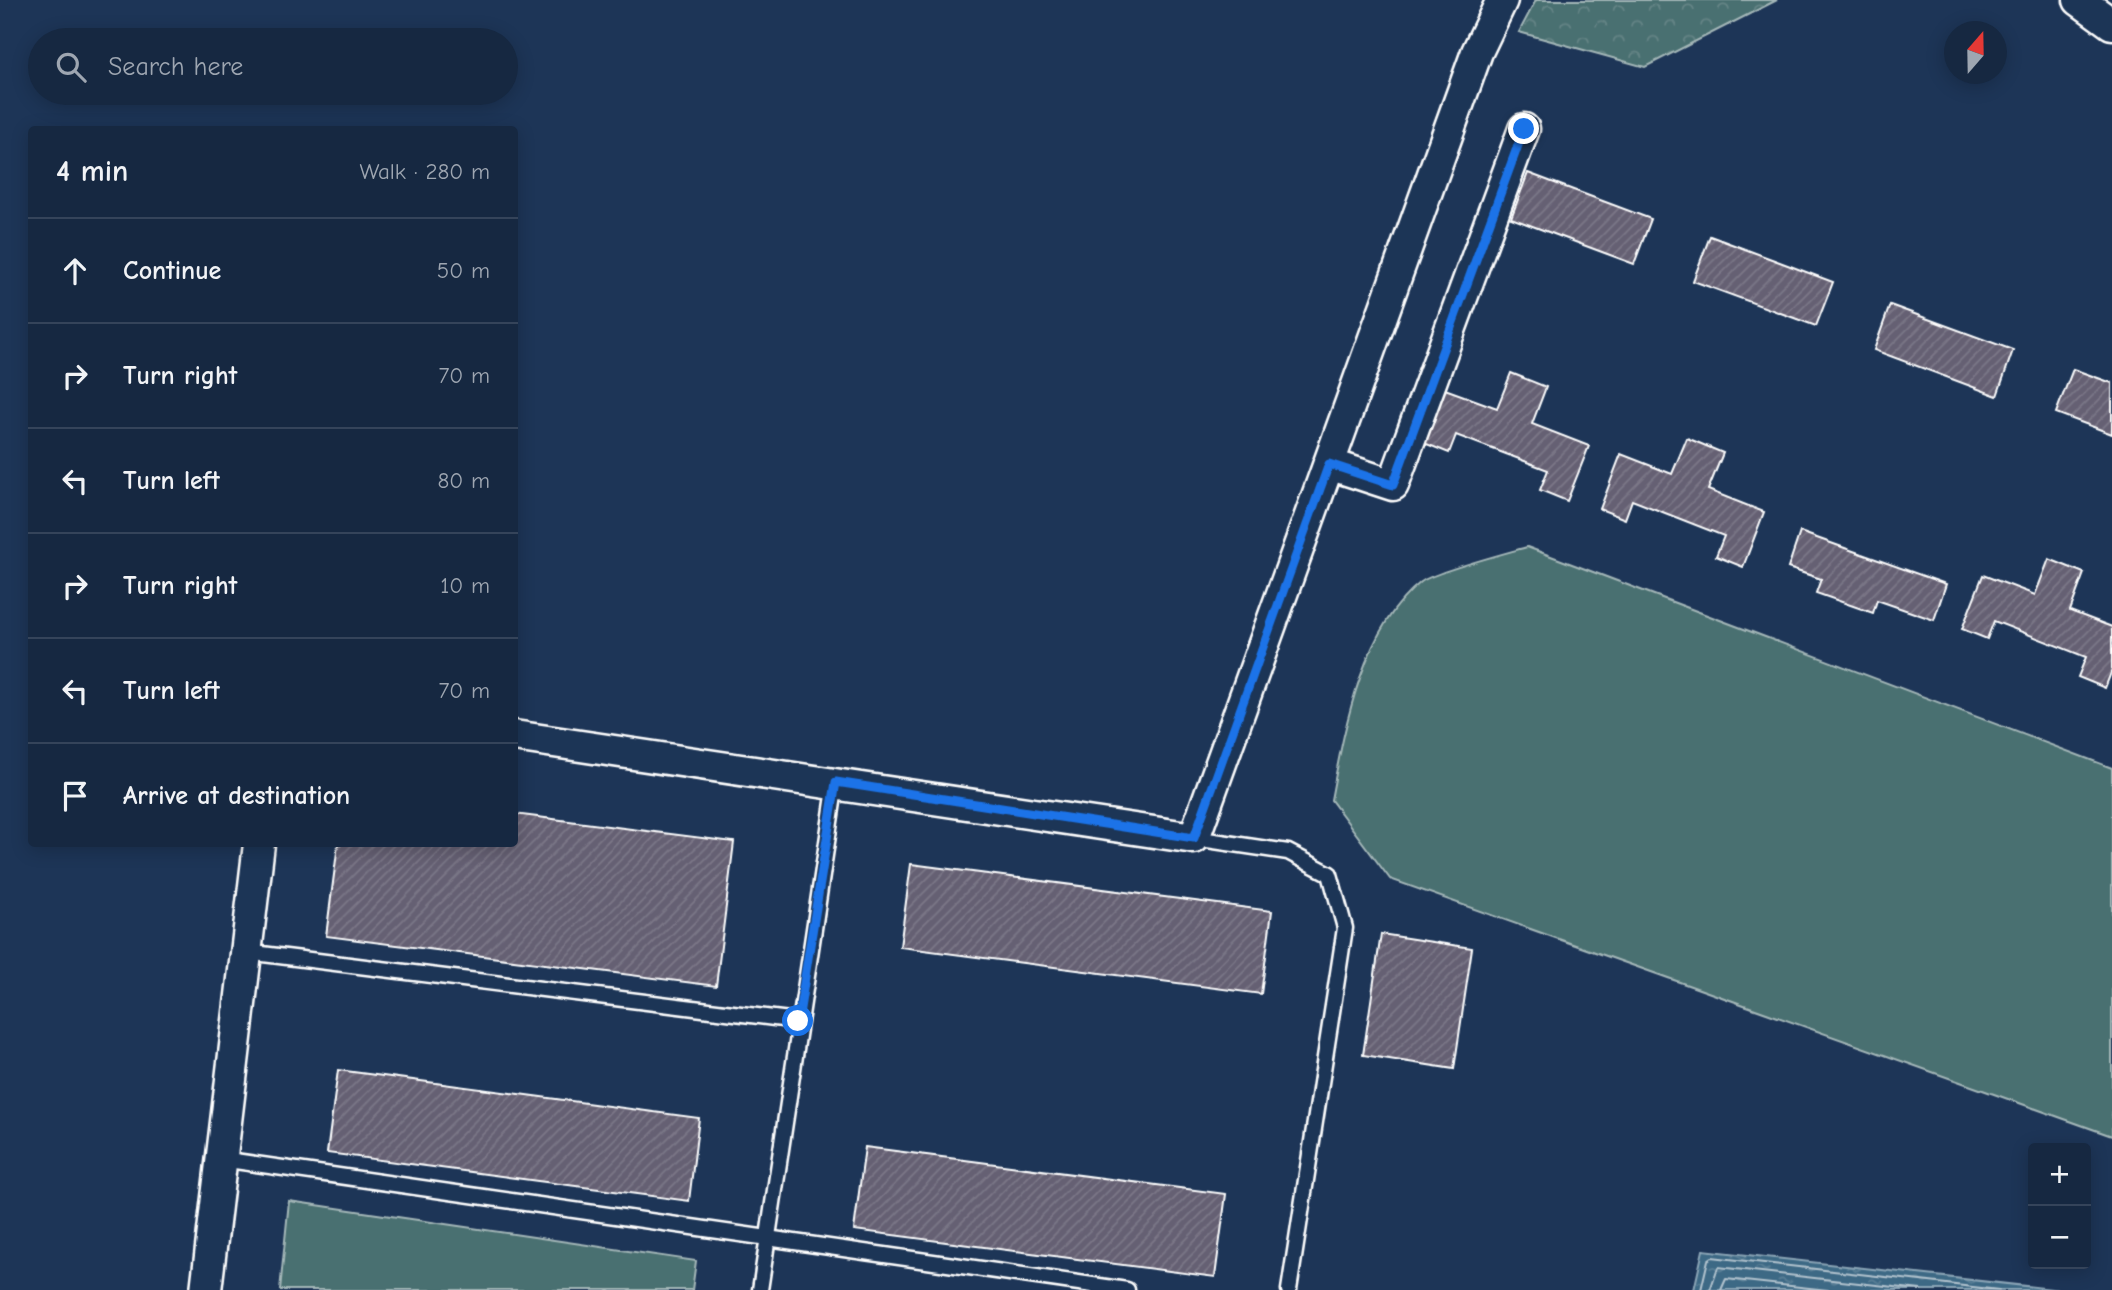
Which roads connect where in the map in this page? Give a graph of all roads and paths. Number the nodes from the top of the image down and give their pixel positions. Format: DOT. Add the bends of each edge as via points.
graph roads {
  1 [pos="1502,0"];
  2 [pos="2080,0"];
  3 [pos="2112,24"];
  4 [pos="1524,129"];
  5 [pos="1329,464"];
  6 [pos="518,737"];
  7 [pos="836,782"];
  8 [pos="1194,838"];
  9 [pos="259,847"];
  10 [pos="246,952"];
  11 [pos="798,1021"];
  12 [pos="221,1158"];
  13 [pos="768,1238"];
  14 [pos="206,1290"];
  15 [pos="760,1290"];
  16 [pos="1127,1290"];
  17 [pos="1289,1290"];
  1 -- 5 [label="street" via="1477,51"];
  2 -- 3 [label="street"];
  4 -- 5 [label="street" via="1393,485"];
  5 -- 8 [label="street"];
  6 -- 7 [label="street"];
  7 -- 8 [label="street"];
  7 -- 11 [label="lane"];
  8 -- 17 [label="lane" via="1288,852 1330,874 1345,928"];
  9 -- 10 [label="street"];
  10 -- 11 [label="lane"];
  10 -- 12 [label="street"];
  11 -- 13 [label="lane"];
  12 -- 13 [label="lane"];
  12 -- 14 [label="street"];
  13 -- 15 [label="lane"];
  13 -- 16 [label="lane"];
}
